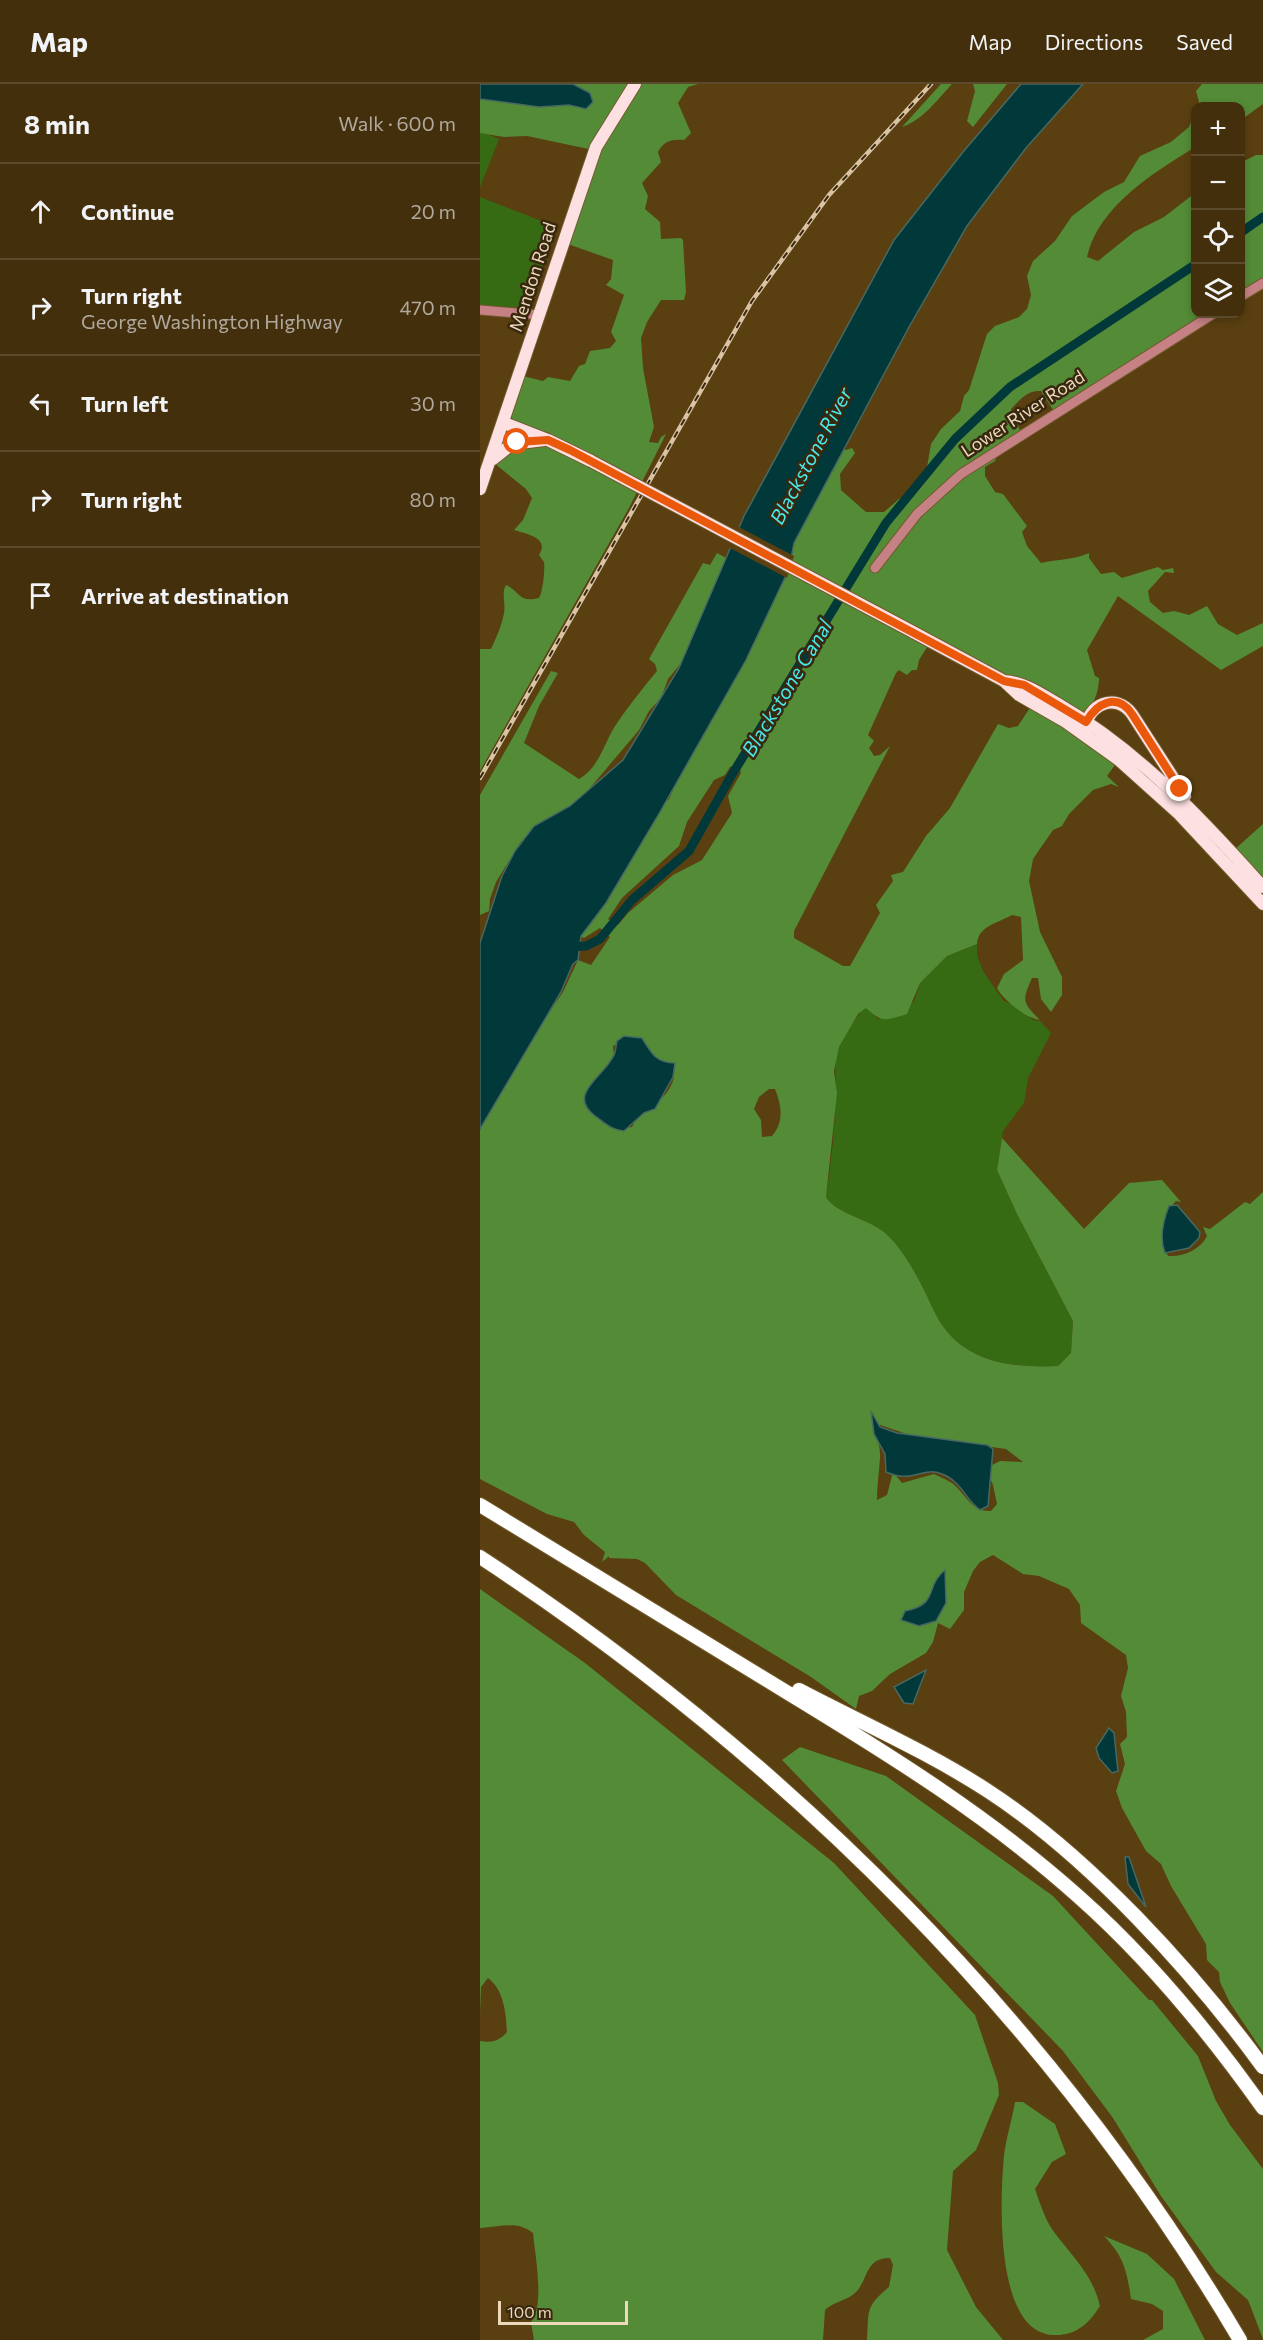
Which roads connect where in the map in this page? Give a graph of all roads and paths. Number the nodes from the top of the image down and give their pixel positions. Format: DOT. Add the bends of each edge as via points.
graph roads {
  1 [pos="634,84"];
  2 [pos="1263,283"];
  3 [pos="1245,294"];
  4 [pos="480,310"];
  5 [pos="539,315"];
  6 [pos="1207,318"];
  7 [pos="504,423"];
  8 [pos="548,440"];
  9 [pos="487,468"];
  10 [pos="480,489"];
  11 [pos="875,568"];
  12 [pos="1004,681"];
  13 [pos="1086,722"];
  14 [pos="1087,736"];
  15 [pos="1199,817"];
  16 [pos="1263,886"];
  17 [pos="1263,904"];
  18 [pos="480,1505"];
  19 [pos="480,1557"];
  20 [pos="691,1633"];
  21 [pos="1263,2067"];
  22 [pos="1263,2108"];
  23 [pos="1240,2340"];
  1 -- 5 [label="main road, Mendon Road" via="596,147"];
  2 -- 3 [label="street"];
  4 -- 5 [label="street"];
  5 -- 7 [label="main road, Mendon Road"];
  6 -- 11 [label="street, Lower River Road" via="952,481 916,514"];
  7 -- 8 [label="main road"];
  7 -- 9 [label="main road, Mendon Road"];
  8 -- 9 [label="main road" via="508,446"];
  8 -- 12 [label="main road, bridge"];
  9 -- 10 [label="main road, Mendon Road"];
  12 -- 13 [label="main road" via="1024,685"];
  12 -- 14 [label="main road" via="1019,695"];
  13 -- 14 [label="main road"];
  13 -- 15 [label="main road" via="1144,765"];
  13 -- 15 [label="main road" via="1106,702 1126,706"];
  14 -- 17 [label="main road" via="1178,813"];
  15 -- 16 [label="main road"];
  18 -- 20 [label="highway"];
  19 -- 23 [label="highway" via="602,1641 702,1718 820,1821 909,1909 1001,2009 1093,2122 1178,2241"];
  20 -- 21 [label="highway" via="966,1778 1004,1802 1136,1917 1211,2000"];
  20 -- 22 [label="highway" via="923,1776 1033,1857 1148,1965 1210,2037"];
}
